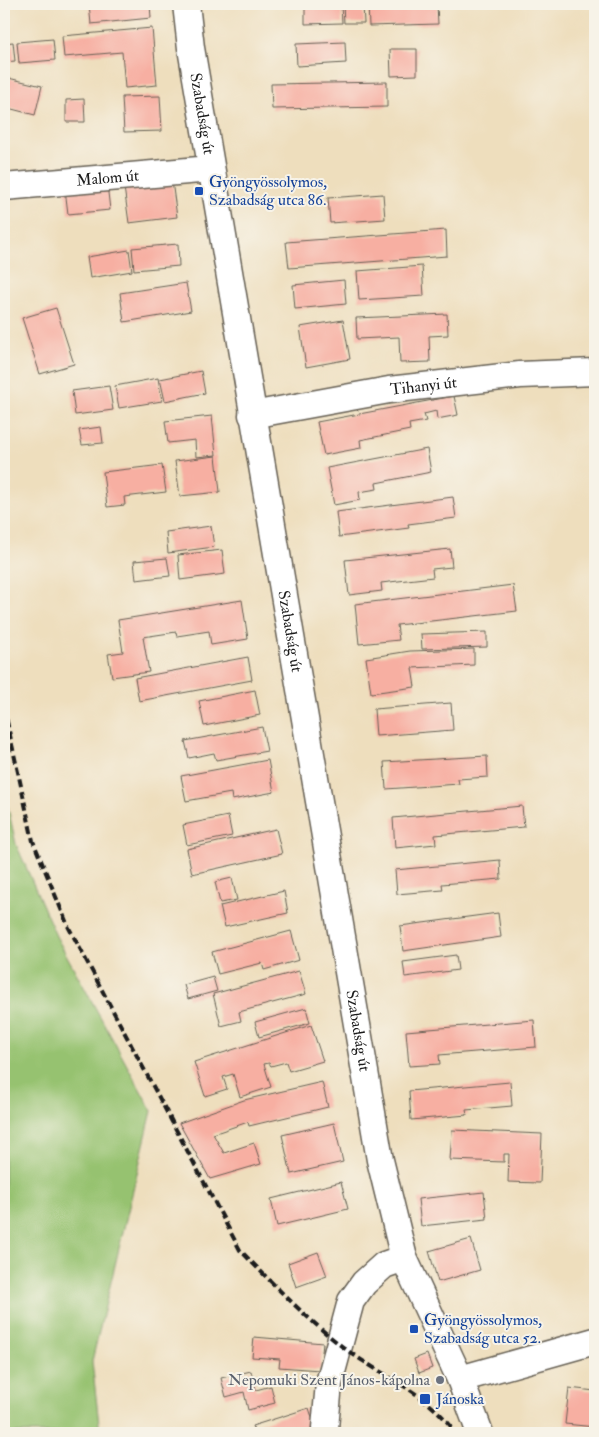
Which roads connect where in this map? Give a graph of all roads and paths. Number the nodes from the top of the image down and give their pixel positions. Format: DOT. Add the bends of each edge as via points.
graph roads {
  1 [pos="186,4"];
  2 [pos="211,169"];
  3 [pos="4,187"];
  4 [pos="595,372"];
  5 [pos="252,415"];
  6 [pos="404,1258"];
  7 [pos="595,1341"];
  8 [pos="460,1379"];
  9 [pos="325,1428"];
  10 [pos="480,1433"];
  1 -- 2 [label="street, Szabadság út"];
  2 -- 3 [label="street, Malom út"];
  2 -- 5 [label="street, Szabadság út"];
  4 -- 5 [label="street, Tihanyi út" via="520,375 389,390"];
  5 -- 6 [label="street, Szabadság út" via="380,1160"];
  6 -- 8 [label="street, Szabadság út"];
  6 -- 9 [label="street" via="384,1265 364,1283 351,1301 329,1383"];
  7 -- 8 [label="street"];
  8 -- 10 [label="street, Szabadság út"];
}
